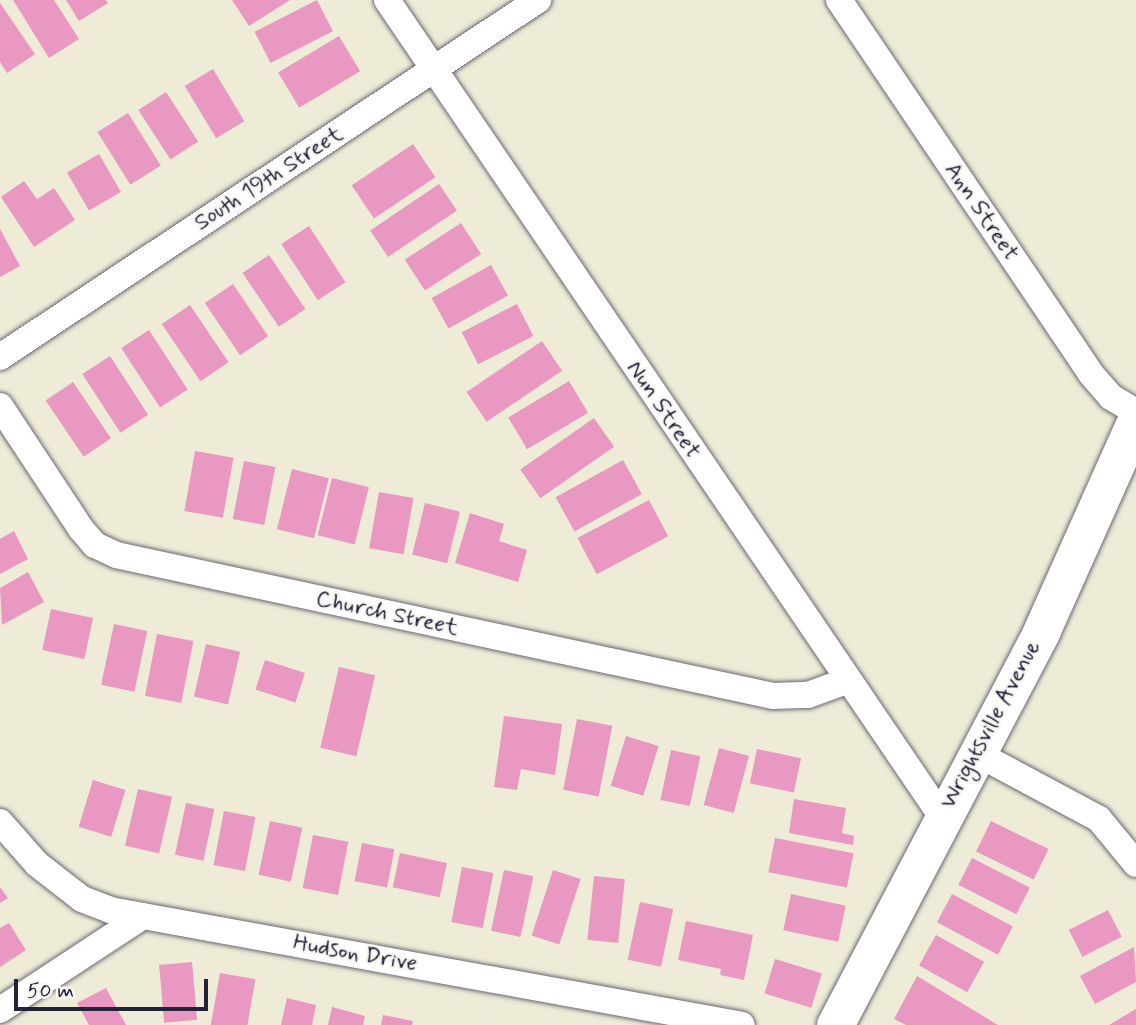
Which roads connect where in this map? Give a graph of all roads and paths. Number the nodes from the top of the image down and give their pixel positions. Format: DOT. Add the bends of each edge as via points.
graph roads {
  1 [pos="387,0"];
  2 [pos="538,0"];
  3 [pos="839,0"];
  4 [pos="434,70"];
  5 [pos="0,357"];
  6 [pos="0,406"];
  7 [pos="1136,412"];
  8 [pos="1136,420"];
  9 [pos="846,681"];
  10 [pos="978,754"];
  11 [pos="942,817"];
  12 [pos="0,822"];
  13 [pos="1136,864"];
  14 [pos="143,916"];
  15 [pos="0,1010"];
  16 [pos="741,1025"];
  17 [pos="835,1025"];
  1 -- 4 [label="street, Nun Street"];
  2 -- 4 [label="street, South 19th Street"];
  3 -- 7 [label="street, Ann Street" via="1091,374 1111,397"];
  4 -- 5 [label="street, South 19th Street"];
  4 -- 9 [label="street, Nun Street"];
  6 -- 9 [label="street, Church Street" via="81,529 95,545 116,555 773,696 808,695"];
  8 -- 10 [label="street, Wrightsville Avenue" via="1041,632"];
  9 -- 11 [label="street, Nun Street"];
  10 -- 11 [label="street, Wrightsville Avenue"];
  10 -- 13 [label="street" via="1099,819"];
  11 -- 17 [label="street, Wrightsville Avenue"];
  12 -- 14 [label="street, Hudson Drive" via="37,864 82,899"];
  14 -- 15 [label="street"];
  14 -- 16 [label="street, Hudson Drive"];
}
